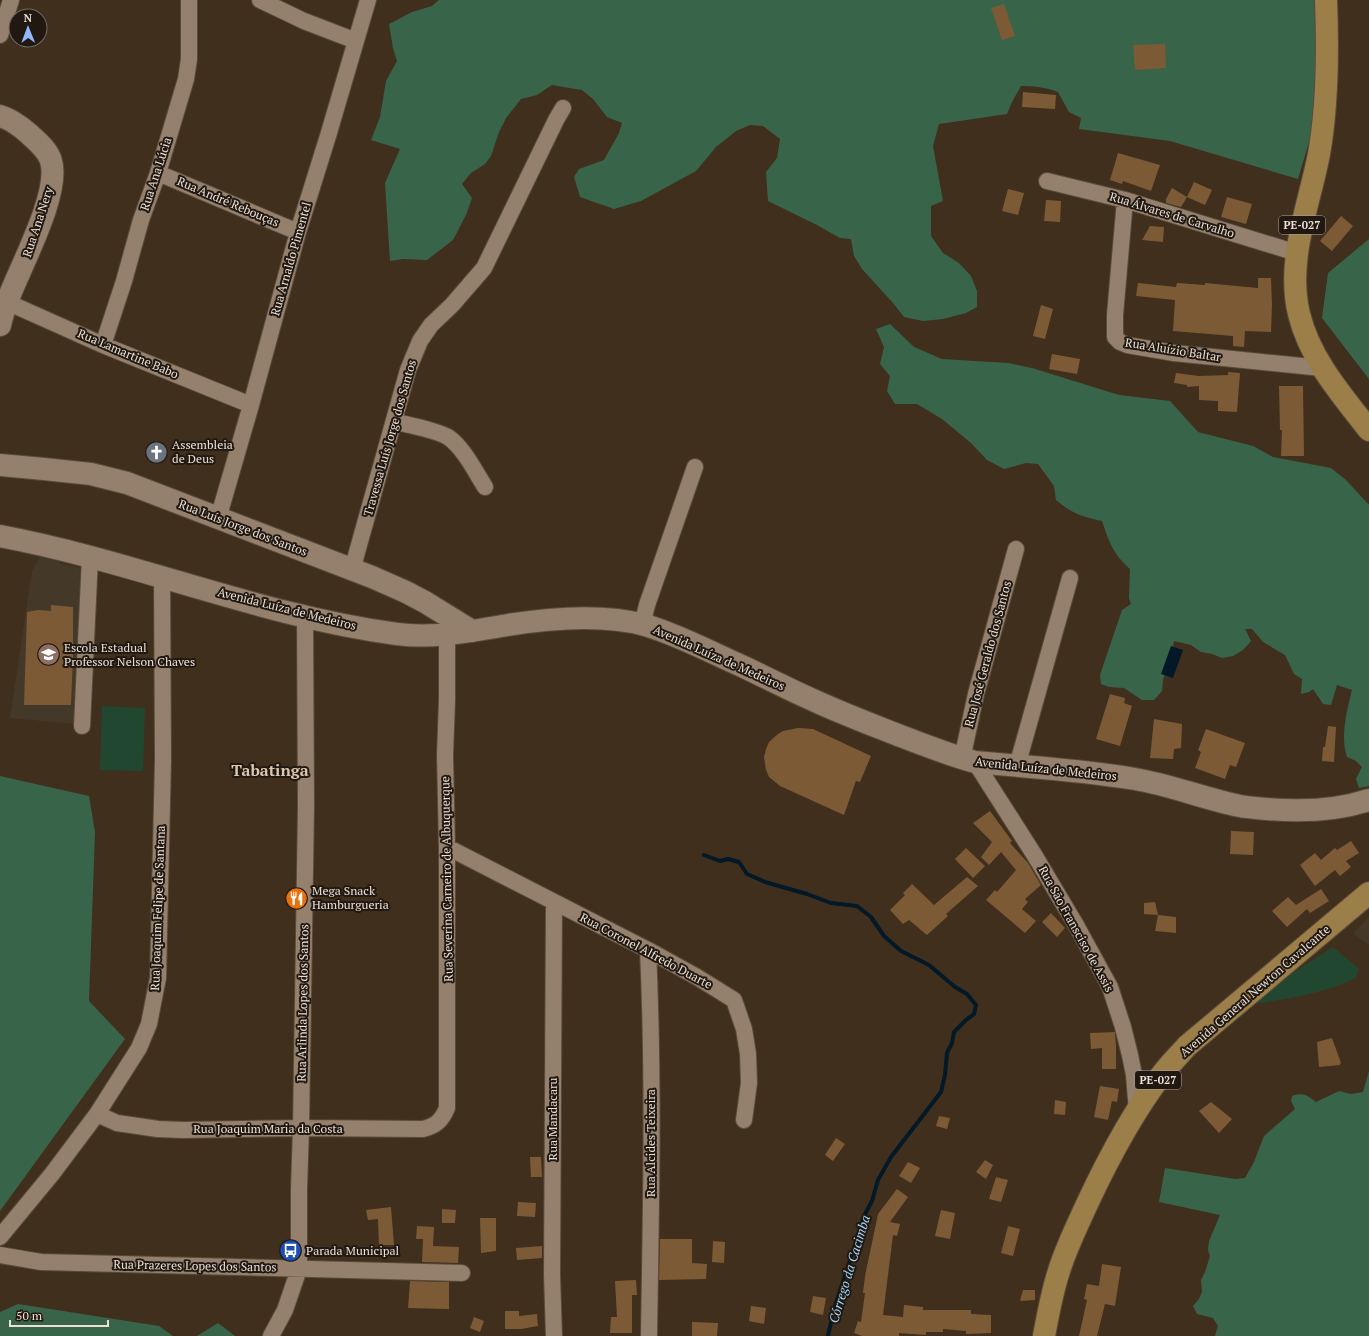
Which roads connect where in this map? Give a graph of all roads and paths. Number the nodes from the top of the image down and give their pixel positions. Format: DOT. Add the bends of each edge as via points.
graph roads {
  1 [pos="11,0"];
  2 [pos="188,0"];
  3 [pos="260,0"];
  4 [pos="368,0"];
  5 [pos="1326,0"];
  6 [pos="0,34"];
  7 [pos="356,41"];
  8 [pos="563,108"];
  9 [pos="0,116"];
  10 [pos="158,173"];
  11 [pos="1047,181"];
  12 [pos="1125,200"];
  13 [pos="298,232"];
  14 [pos="1297,253"];
  15 [pos="3,300"];
  16 [pos="0,325"];
  17 [pos="103,344"];
  18 [pos="1322,368"];
  19 [pos="251,405"];
  20 [pos="394,421"];
  21 [pos="1369,430"];
  22 [pos="0,465"];
  23 [pos="695,467"];
  24 [pos="485,487"];
  25 [pos="218,519"];
  26 [pos="0,536"];
  27 [pos="1016,549"];
  28 [pos="90,557"];
  29 [pos="352,570"];
  30 [pos="162,578"];
  31 [pos="1070,578"];
  32 [pos="305,616"];
  33 [pos="642,624"];
  34 [pos="472,631"];
  35 [pos="447,634"];
  36 [pos="82,726"];
  37 [pos="969,760"];
  38 [pos="1017,766"];
  39 [pos="1366,802"];
  40 [pos="447,847"];
  41 [pos="1369,893"];
  42 [pos="554,903"];
  43 [pos="648,950"];
  44 [pos="1137,1111"];
  45 [pos="97,1114"];
  46 [pos="744,1120"];
  47 [pos="439,1122"];
  48 [pos="301,1128"];
  49 [pos="0,1237"];
  50 [pos="0,1255"];
  51 [pos="299,1269"];
  52 [pos="462,1273"];
  53 [pos="271,1336"];
  54 [pos="554,1336"];
  55 [pos="649,1336"];
  56 [pos="1044,1336"];
  1 -- 6 [label="street"];
  2 -- 10 [label="street, Rua Ana Lúcia" via="188,69"];
  3 -- 7 [label="street" via="304,21"];
  4 -- 7 [label="street, Rua Arnaldo Pimentel"];
  5 -- 14 [label="main road, PE-027" via="1324,113 1318,155"];
  7 -- 13 [label="street, Rua Arnaldo Pimentel"];
  8 -- 20 [label="street, Travessa Luís Jorge dos Santos" via="484,268 431,325 420,341 408,370"];
  9 -- 15 [label="street, Rua Ana Nery" via="17,124 35,139 49,155 53,168 42,217 26,259"];
  10 -- 13 [label="street, Rua André Rebouças"];
  10 -- 17 [label="street, Rua Ana Lúcia"];
  11 -- 12 [label="street, Rua Álvares de Carvalho"];
  12 -- 14 [label="street, Rua Álvares de Carvalho"];
  12 -- 18 [label="street, Rua Aluízio Baltar" via="1115,315 1115,337 1120,342 1174,353"];
  13 -- 19 [label="street, Rua Arnaldo Pimentel"];
  14 -- 18 [label="main road, PE-027" via="1295,285 1299,314 1307,340"];
  15 -- 16 [label="street, Rua Ana Nery"];
  15 -- 17 [label="street, Rua Lamartine Babo"];
  17 -- 19 [label="street, Rua Lamartine Babo"];
  18 -- 21 [label="main road, PE-027"];
  19 -- 25 [label="street, Rua Arnaldo Pimentel"];
  20 -- 24 [label="street" via="447,437 459,448"];
  20 -- 29 [label="street, Travessa Luís Jorge dos Santos"];
  22 -- 25 [label="street, Rua Luís Jorge dos Santos" via="98,476 154,493"];
  23 -- 33 [label="street"];
  25 -- 29 [label="street, Rua Luís Jorge dos Santos"];
  26 -- 28 [label="street, Avenida Luíza de Medeiros"];
  27 -- 37 [label="street, Rua José Geraldo dos Santos" via="976,694"];
  28 -- 30 [label="street, Avenida Luíza de Medeiros"];
  28 -- 36 [label="street"];
  29 -- 34 [label="street, Rua Luís Jorge dos Santos" via="406,592"];
  30 -- 32 [label="street, Avenida Luíza de Medeiros"];
  30 -- 45 [label="street, Rua Joaquim Felipe de Santana" via="164,760 158,978 149,1024 139,1048"];
  31 -- 38 [label="street"];
  32 -- 35 [label="street, Avenida Luíza de Medeiros" via="398,634"];
  32 -- 48 [label="street, Rua Arlinda Lopes dos Santos" via="306,806"];
  33 -- 34 [label="street, Avenida Luíza de Medeiros" via="596,619 542,620"];
  33 -- 37 [label="street, Avenida Luíza de Medeiros" via="668,633 818,702 916,742"];
  34 -- 35 [label="street, Avenida Luíza de Medeiros"];
  35 -- 40 [label="street, Rua Severina Carneiro de Albuquerque"];
  37 -- 38 [label="street, Avenida Luíza de Medeiros"];
  37 -- 44 [label="street, Rua São Fransciso de Assis" via="1035,856 1110,987 1123,1027 1134,1075"];
  38 -- 39 [label="street, Avenida Luíza de Medeiros" via="1136,779 1241,807 1291,811 1333,809"];
  40 -- 42 [label="street, Rua Coronel Alfredo Duarte"];
  40 -- 47 [label="street, Rua Severina Carneiro de Albuquerque" via="447,1108"];
  41 -- 44 [label="main road, Avenida General Newton Cavalcante / PE-027" via="1187,1046 1163,1073"];
  42 -- 43 [label="street, Rua Coronel Alfredo Duarte"];
  42 -- 54 [label="street, Rua Mandacaru"];
  43 -- 46 [label="street, Rua Coronel Alfredo Duarte" via="697,976 734,1000 744,1029 748,1054 749,1083"];
  43 -- 55 [label="street, Rua Alcides Teixeira" via="652,1134"];
  44 -- 56 [label="main road, Avenida General Newton Cavalcante / PE-027" via="1074,1231 1059,1270"];
  45 -- 48 [label="street, Rua Joaquim Maria da Costa" via="117,1123 158,1129"];
  45 -- 49 [label="street, Rua Joaquim Felipe de Santana"];
  47 -- 48 [label="street, Rua Joaquim Maria da Costa" via="423,1129"];
  48 -- 51 [label="street, Rua Arlinda Lopes dos Santos"];
  50 -- 51 [label="street, Rua Prazeres Lopes dos Santos" via="41,1262"];
  51 -- 52 [label="street, Rua Prazeres Lopes dos Santos"];
  51 -- 53 [label="street, Rua Arlinda Lopes dos Santos" via="285,1310"];
}
